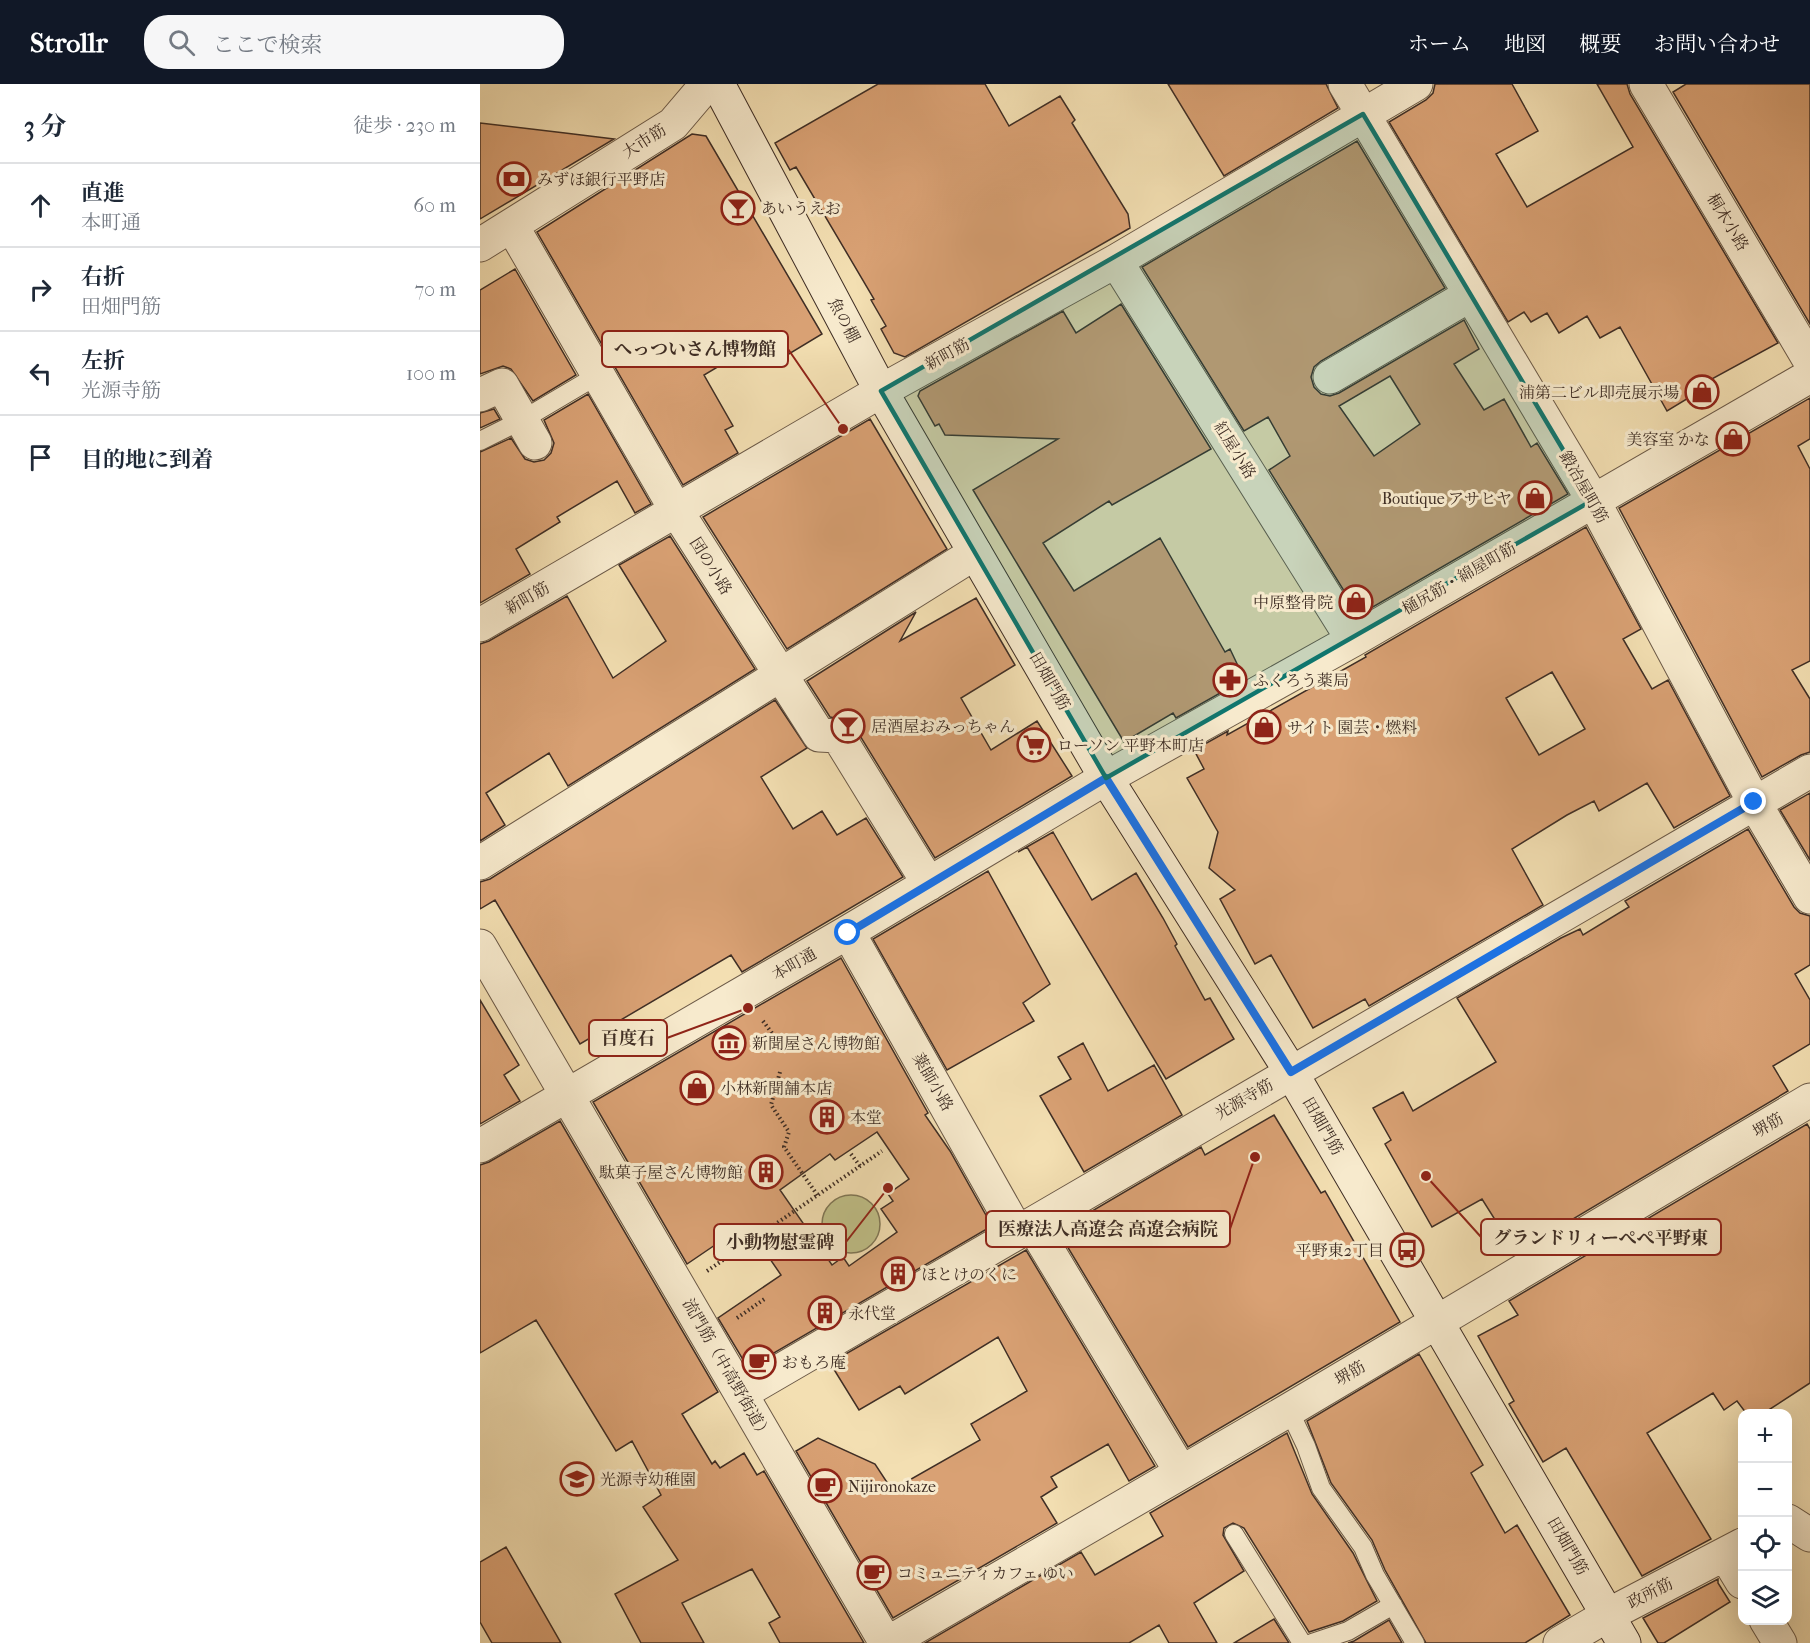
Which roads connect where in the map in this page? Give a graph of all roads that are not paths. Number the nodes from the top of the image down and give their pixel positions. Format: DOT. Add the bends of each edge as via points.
graph roads {
  1 [pos="708,84"];
  2 [pos="718,84"];
  3 [pos="1345,84"];
  4 [pos="1416,84"];
  5 [pos="1646,84"];
  6 [pos="1363,114"];
  7 [pos="512,226"];
  8 [pos="480,244"];
  9 [pos="1116,261"];
  10 [pos="1470,295"];
  11 [pos="1810,361"];
  12 [pos="598,375"];
  13 [pos="1810,376"];
  14 [pos="1330,377"];
  15 [pos="881,391"];
  16 [pos="480,395"];
  17 [pos="529,432"];
  18 [pos="480,441"];
  19 [pos="1593,500"];
  20 [pos="676,510"];
  21 [pos="975,553"];
  22 [pos="480,625"];
  23 [pos="1353,640"];
  24 [pos="779,675"];
  25 [pos="1810,771"];
  26 [pos="1106,778"];
  27 [pos="1754,802"];
  28 [pos="480,863"];
  29 [pos="929,884"];
  30 [pos="1810,897"];
  31 [pos="848,933"];
  32 [pos="480,946"];
  33 [pos="1291,1072"];
  34 [pos="567,1095"];
  35 [pos="1810,1100"];
  36 [pos="480,1146"];
  37 [pos="1025,1228"];
  38 [pos="1438,1322"];
  39 [pos="742,1392"];
  40 [pos="1289,1410"];
  41 [pos="1181,1472"];
  42 [pos="1792,1524"];
  43 [pos="1234,1534"];
  44 [pos="1810,1535"];
  45 [pos="1734,1549"];
  46 [pos="1740,1571"];
  47 [pos="1393,1605"];
  48 [pos="1608,1615"];
  49 [pos="1769,1625"];
  50 [pos="887,1643"];
  51 [pos="1302,1643"];
  52 [pos="1312,1643"];
  53 [pos="1415,1643"];
  54 [pos="1560,1643"];
  55 [pos="1624,1643"];
  56 [pos="1780,1643"];
  1 -- 7 [label="street, 大市筋" via="673,123"];
  2 -- 15 [label="street, 魚の棚"];
  3 -- 6 [label="street, 鍛冶屋町筋"];
  4 -- 6 [label="street, 新町筋"];
  5 -- 11 [label="street, 桐木小路"];
  6 -- 9 [label="street, 新町筋"];
  6 -- 10 [label="street, 鍛冶屋町筋"];
  7 -- 8 [label="street, 大市筋"];
  7 -- 12 [label="street, 団の小路"];
  9 -- 15 [label="street, 新町筋"];
  9 -- 23 [label="street, 紅屋小路"];
  10 -- 14 [label="street"];
  10 -- 19 [label="street, 鍛冶屋町筋"];
  12 -- 17 [label="lane"];
  12 -- 20 [label="street, 団の小路"];
  13 -- 19 [label="street, 樋尻筋・綿屋町筋"];
  15 -- 20 [label="street, 新町筋"];
  15 -- 21 [label="street, 魚の棚"];
  16 -- 17 [label="street" via="501,385"];
  17 -- 18 [label="lane"];
  19 -- 23 [label="street, 樋尻筋・綿屋町筋"];
  19 -- 27 [label="street, 鍛冶屋町筋"];
  20 -- 22 [label="street, 新町筋"];
  20 -- 24 [label="street, 団の小路"];
  21 -- 24 [label="street"];
  21 -- 26 [label="street, 田畑門筋"];
  23 -- 26 [label="street, 樋尻筋・綿屋町筋"];
  24 -- 28 [label="street"];
  24 -- 29 [label="street, 団の小路" via="819,735 838,736"];
  25 -- 27 [label="street, 光源寺筋"];
  26 -- 29 [label="street, 本町通"];
  26 -- 33 [label="street, 田畑門筋"];
  27 -- 30 [label="street, 鍛冶屋町筋"];
  27 -- 33 [label="street, 光源寺筋"];
  29 -- 31 [label="street, 本町通"];
  31 -- 34 [label="street, 本町通"];
  31 -- 37 [label="street, 薬師小路"];
  32 -- 34 [label="street, 流門筋（中高野街道）"];
  33 -- 37 [label="street, 光源寺筋"];
  33 -- 38 [label="street, 田畑門筋"];
  34 -- 36 [label="street, 本町通"];
  34 -- 39 [label="street, 流門筋（中高野街道）"];
  35 -- 38 [label="street, 堺筋"];
  37 -- 39 [label="street, 光源寺筋"];
  37 -- 41 [label="street, 薬師小路"];
  38 -- 40 [label="street, 堺筋"];
  38 -- 48 [label="street, 田畑門筋"];
  39 -- 50 [label="street, 流門筋（中高野街道）"];
  40 -- 41 [label="street, 堺筋"];
  40 -- 47 [label="lane" via="1321,1488 1363,1547"];
  41 -- 50 [label="street, 堺筋"];
  42 -- 44 [label="street"];
  43 -- 51 [label="lane"];
  45 -- 46 [label="street"];
  45 -- 48 [label="street, 政所筋"];
  47 -- 52 [label="lane" via="1348,1631"];
  47 -- 53 [label="lane"];
  48 -- 54 [label="street, 政所筋"];
  48 -- 55 [label="street, 田畑門筋"];
  49 -- 56 [label="street"];
}
